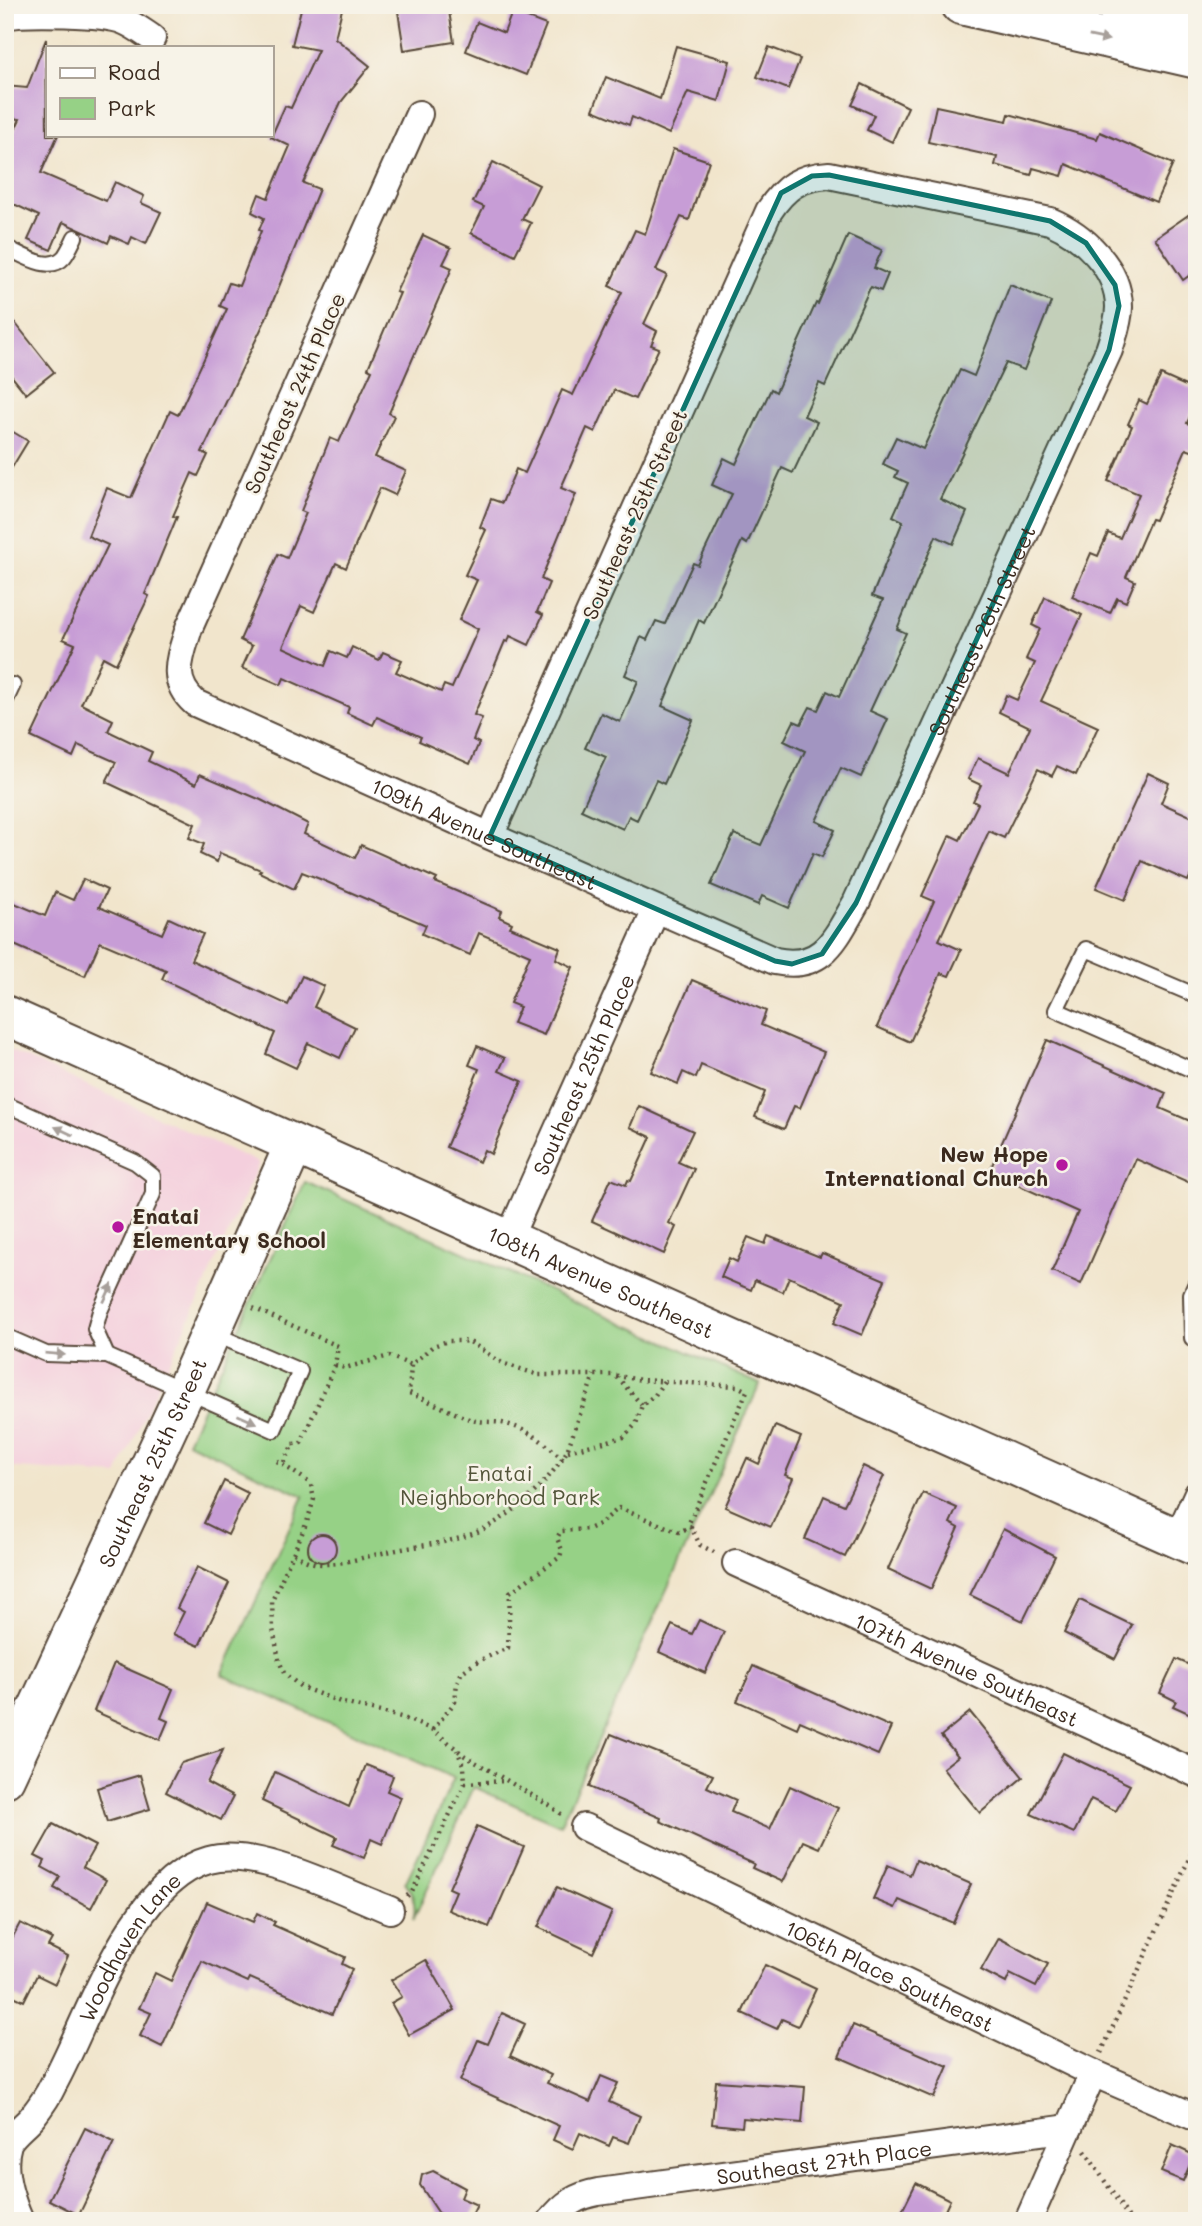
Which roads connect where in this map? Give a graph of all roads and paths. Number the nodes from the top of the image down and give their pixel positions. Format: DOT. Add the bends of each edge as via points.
graph roads {
  1 [pos="999,5"];
  2 [pos="1115,5"];
  3 [pos="963,6"];
  4 [pos="5,16"];
  5 [pos="1197,27"];
  6 [pos="152,38"];
  7 [pos="1197,60"];
  8 [pos="419,114"];
  9 [pos="75,237"];
  10 [pos="5,247"];
  11 [pos="1115,285"];
  12 [pos="178,675"];
  13 [pos="13,685"];
  14 [pos="5,702"];
  15 [pos="490,836"];
  16 [pos="656,909"];
  17 [pos="809,961"];
  18 [pos="1197,996"];
  19 [pos="5,1015"];
  20 [pos="1197,1072"];
  21 [pos="5,1104"];
  22 [pos="294,1145"];
  23 [pos="509,1240"];
  24 [pos="1197,1280"];
  25 [pos="211,1332"];
  26 [pos="5,1336"];
  27 [pos="1197,1342"];
  28 [pos="107,1356"];
  29 [pos="335,1365"];
  30 [pos="411,1365"];
  31 [pos="594,1375"];
  32 [pos="617,1377"];
  33 [pos="664,1381"];
  34 [pos="185,1391"];
  35 [pos="642,1405"];
  36 [pos="567,1451"];
  37 [pos="563,1459"];
  38 [pos="277,1461"];
  39 [pos="1197,1496"];
  40 [pos="692,1526"];
  41 [pos="1187,1543"];
  42 [pos="294,1553"];
  43 [pos="736,1563"];
  44 [pos="433,1730"];
  45 [pos="457,1749"];
  46 [pos="1197,1774"];
  47 [pos="5,1777"];
  48 [pos="508,1781"];
  49 [pos="465,1783"];
  50 [pos="584,1827"];
  51 [pos="1197,1842"];
  52 [pos="390,1910"];
  53 [pos="1093,2073"];
  54 [pos="1197,2118"];
  55 [pos="1069,2128"];
  56 [pos="7,2142"];
  57 [pos="20,2221"];
  58 [pos="551,2221"];
  59 [pos="1028,2221"];
  60 [pos="1131,2221"];
  1 -- 3 [label="street"];
  2 -- 5 [label="street"];
  3 -- 7 [label="street, one-way"];
  4 -- 6 [label="street" via="58,13 123,20"];
  8 -- 12 [label="street, Southeast 24th Place" via="189,628"];
  9 -- 10 [label="lane" via="62,259 51,265"];
  11 -- 15 [label="street, Southeast 25th Street" via="1086,243 1070,229 1050,221 828,175 812,176 781,193 769,211"];
  11 -- 17 [label="street, Southeast 26th Street" via="1119,306 1109,351 856,902 838,935"];
  12 -- 15 [label="street, 109th Avenue Southeast" via="181,687 195,703"];
  13 -- 14 [label="lane"];
  15 -- 16 [label="street, 109th Avenue Southeast"];
  16 -- 17 [label="street, 109th Avenue Southeast" via="775,961"];
  16 -- 23 [label="street, Southeast 25th Place"];
  18 -- 20 [label="lane" via="1086,949 1056,1010"];
  19 -- 22 [label="street, 108th Avenue Southeast"];
  28 -- 21 [label="lane, one-way" via="95,1329 97,1320 153,1194 153,1176 135,1162"];
  22 -- 23 [label="street, 108th Avenue Southeast"];
  22 -- 25 [label="street, Southeast 25th Street"];
  23 -- 41 [label="street, 108th Avenue Southeast"];
  24 -- 27 [label="lane" via="1191,1294 1192,1338"];
  25 -- 34 [label="street, Southeast 25th Street"];
  34 -- 25 [label="lane, one-way" via="274,1430 300,1371"];
  26 -- 28 [label="lane, one-way" via="46,1354"];
  28 -- 34 [label="lane"];
  29 -- 30 [label="path" via="345,1368 389,1356"];
  30 -- 31 [label="path" via="433,1346 462,1341 502,1363 540,1375"];
  30 -- 37 [label="path" via="409,1393 472,1421 520,1429"];
  31 -- 32 [label="path"];
  31 -- 36 [label="path"];
  32 -- 33 [label="path"];
  32 -- 35 [label="path"];
  33 -- 35 [label="path"];
  33 -- 40 [label="path" via="737,1386 747,1391"];
  34 -- 47 [label="street, Southeast 25th Street"];
  35 -- 36 [label="path" via="636,1424 624,1437"];
  36 -- 37 [label="path"];
  37 -- 42 [label="path" via="532,1495 474,1533 323,1564 307,1562"];
  38 -- 42 [label="path" via="306,1480 314,1492 313,1508"];
  39 -- 41 [label="street"];
  40 -- 43 [label="path" via="701,1545"];
  40 -- 44 [label="path" via="679,1532 619,1508 588,1529 561,1531 558,1559 510,1592 509,1648 462,1672 455,1702"];
  42 -- 44 [label="path" via="272,1601 273,1629 284,1673 301,1687"];
  43 -- 46 [label="street, 107th Avenue Southeast"];
  44 -- 45 [label="path"];
  45 -- 48 [label="path"];
  45 -- 49 [label="path"];
  48 -- 49 [label="path"];
  48 -- 50 [label="path"];
  49 -- 52 [label="path" via="412,1892"];
  50 -- 53 [label="street, 106th Place Southeast"];
  51 -- 53 [label="path"];
  52 -- 56 [label="street, Woodhaven Lane" via="254,1858 208,1860 188,1869 163,1887 141,1912 52,2087 33,2117"];
  53 -- 54 [label="street, 106th Place Southeast"];
  53 -- 55 [label="street"];
  55 -- 58 [label="street, Southeast 27th Place" via="580,2196 565,2204"];
  55 -- 59 [label="street"];
  55 -- 60 [label="path"];
  56 -- 57 [label="street, Woodhaven Lane" via="10,2198"];
}
